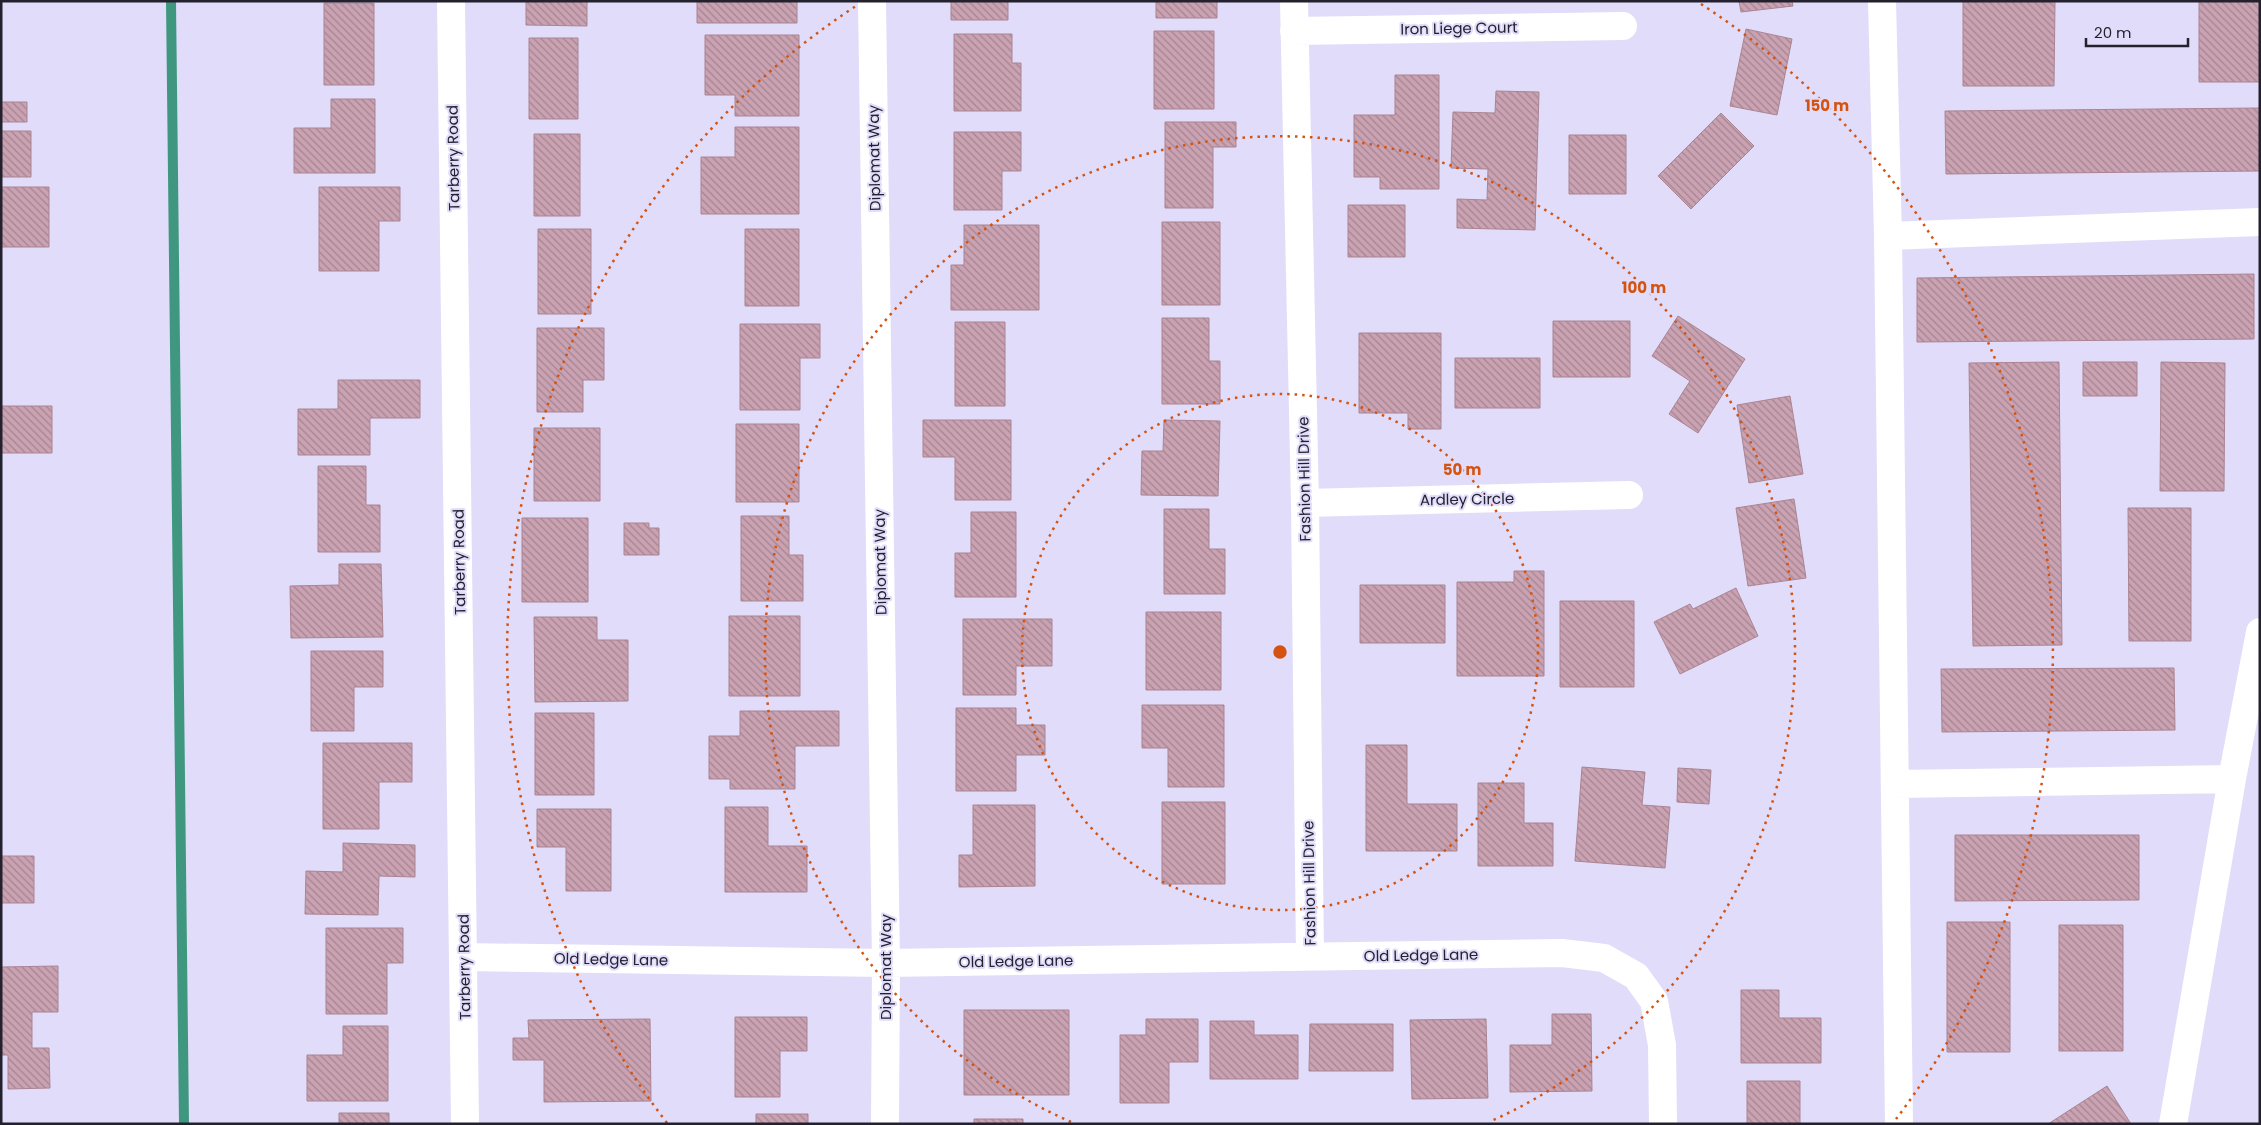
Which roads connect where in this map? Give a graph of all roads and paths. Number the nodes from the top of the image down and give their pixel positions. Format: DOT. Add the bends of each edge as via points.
graph roads {
  1 [pos="451,1"];
  2 [pos="872,1"];
  3 [pos="1294,1"];
  4 [pos="1882,1"];
  5 [pos="1623,26"];
  6 [pos="1294,31"];
  7 [pos="2260,222"];
  8 [pos="1888,236"];
  9 [pos="1629,495"];
  10 [pos="1305,503"];
  11 [pos="2260,632"];
  12 [pos="2256,677"];
  13 [pos="2232,779"];
  14 [pos="1895,784"];
  15 [pos="1310,956"];
  16 [pos="464,957"];
  17 [pos="886,963"];
  18 [pos="465,1124"];
  19 [pos="885,1124"];
  20 [pos="1663,1124"];
  21 [pos="1899,1124"];
  22 [pos="2173,1124"];
  1 -- 16 [label="street, Tarberry Road"];
  2 -- 17 [label="street, Diplomat Way"];
  3 -- 6 [label="street, Fashion Hill Drive"];
  4 -- 8 [label="street"];
  5 -- 6 [label="street, Iron Liege Court"];
  6 -- 10 [label="street, Fashion Hill Drive"];
  7 -- 8 [label="street"];
  8 -- 14 [label="street"];
  9 -- 10 [label="street, Ardley Circle"];
  10 -- 15 [label="street, Fashion Hill Drive"];
  11 -- 12 [label="street"];
  12 -- 13 [label="street"];
  13 -- 14 [label="street"];
  13 -- 22 [label="street"];
  14 -- 21 [label="street"];
  15 -- 17 [label="street, Old Ledge Lane"];
  15 -- 20 [label="street, Old Ledge Lane" via="1568,954 1604,958 1636,976 1654,1001 1662,1044"];
  16 -- 17 [label="street, Old Ledge Lane"];
  16 -- 18 [label="street, Tarberry Road"];
  17 -- 19 [label="street, Diplomat Way"];
}
